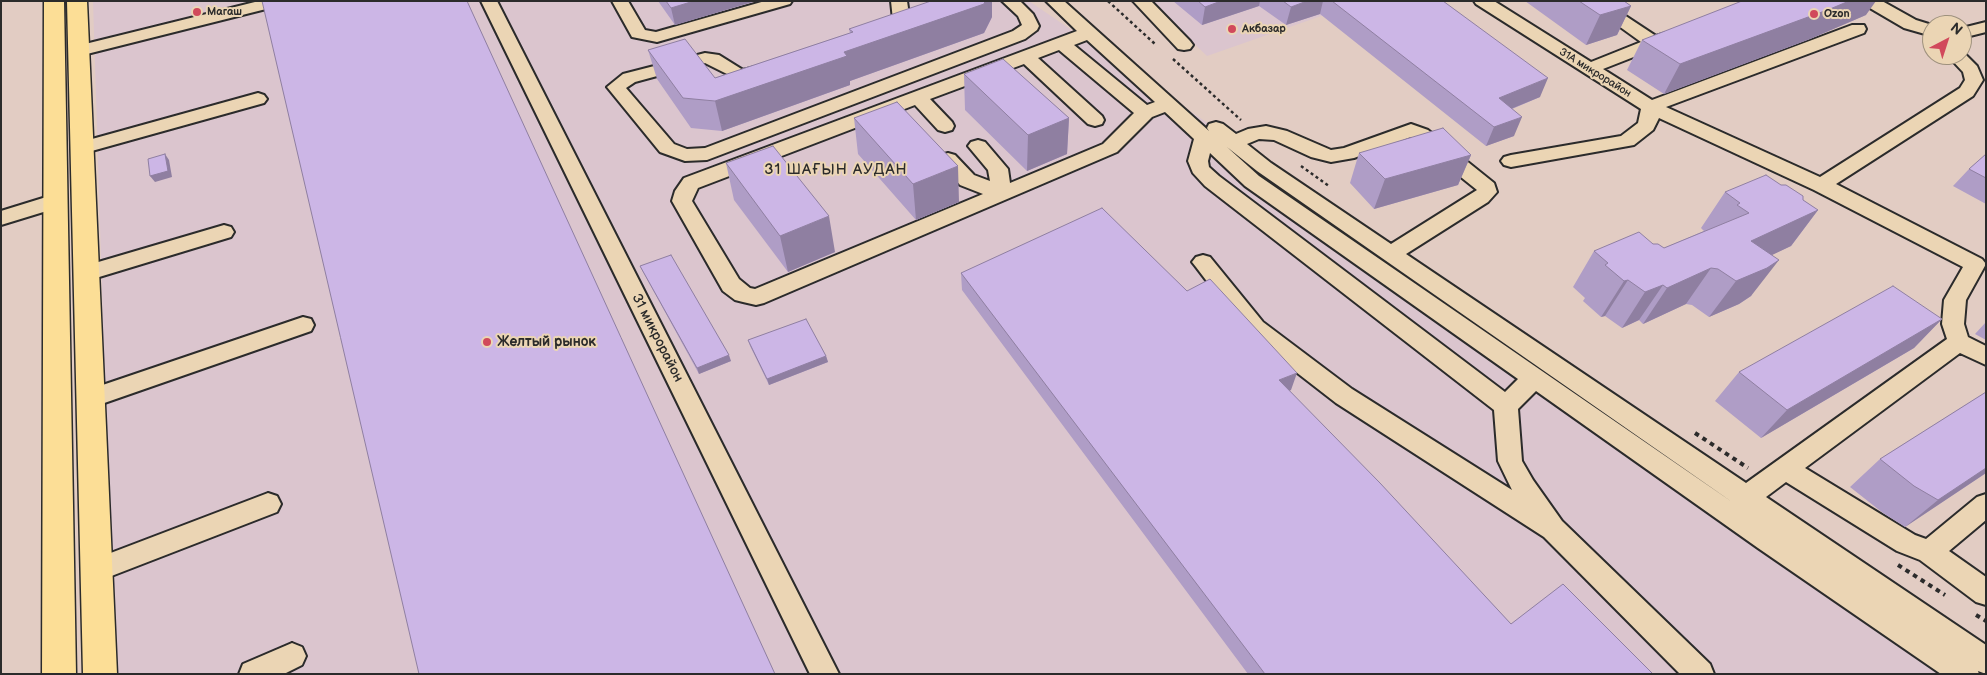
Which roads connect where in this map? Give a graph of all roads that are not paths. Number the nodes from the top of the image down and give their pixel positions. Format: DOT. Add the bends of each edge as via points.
graph roads {
  1 [pos="54,1"];
  2 [pos="77,1"];
  3 [pos="280,1"];
  4 [pos="489,1"];
  5 [pos="620,1"];
  6 [pos="784,1"];
  7 [pos="899,1"];
  8 [pos="1010,1"];
  9 [pos="1141,1"];
  10 [pos="1482,1"];
  11 [pos="1593,1"];
  12 [pos="1869,1"];
  13 [pos="1902,1"];
  14 [pos="1061,2"];
  15 [pos="1884,10"];
  16 [pos="1026,14"];
  17 [pos="1986,27"];
  18 [pos="1922,28"];
  19 [pos="1858,29"];
  20 [pos="1972,30"];
  21 [pos="1680,33"];
  22 [pos="1090,34"];
  23 [pos="870,35"];
  24 [pos="1653,42"];
  25 [pos="1062,44"];
  26 [pos="1184,45"];
  27 [pos="79,52"];
  28 [pos="1027,57"];
  29 [pos="779,65"];
  30 [pos="1966,65"];
  31 [pos="1588,69"];
  32 [pos="918,98"];
  33 [pos="258,99"];
  34 [pos="1167,104"];
  35 [pos="1650,107"];
  36 [pos="1146,113"];
  37 [pos="1095,120"];
  38 [pos="946,126"];
  39 [pos="1204,137"];
  40 [pos="1232,143"];
  41 [pos="978,146"];
  42 [pos="81,148"];
  43 [pos="948,159"];
  44 [pos="1511,161"];
  45 [pos="1821,185"];
  46 [pos="1001,193"];
  47 [pos="56,201"];
  48 [pos="1,218"];
  49 [pos="224,232"];
  50 [pos="1390,254"];
  51 [pos="1203,262"];
  52 [pos="1981,267"];
  53 [pos="86,273"];
  54 [pos="303,325"];
  55 [pos="1959,342"];
  56 [pos="1986,356"];
  57 [pos="1534,378"];
  58 [pos="90,400"];
  59 [pos="1506,406"];
  60 [pos="57,411"];
  61 [pos="1776,475"];
  62 [pos="1745,498"];
  63 [pos="268,504"];
  64 [pos="1986,505"];
  65 [pos="1553,530"];
  66 [pos="1929,552"];
  67 [pos="96,570"];
  68 [pos="1977,602"];
  69 [pos="292,656"];
  70 [pos="1986,661"];
  71 [pos="59,674"];
  72 [pos="100,674"];
  73 [pos="252,674"];
  74 [pos="825,674"];
  75 [pos="1700,674"];
  76 [pos="1965,674"];
  1 -- 47 [label="main road"];
  2 -- 27 [label="main road"];
  3 -- 27 [label="street"];
  4 -- 74 [label="street, 31 микрорайон"];
  5 -- 6 [label="street" via="638,33 657,37"];
  7 -- 23 [label="street" via="902,22"];
  8 -- 16 [label="street"];
  9 -- 26 [label="street"];
  10 -- 31 [label="street, 31А микрорайон"];
  11 -- 24 [label="street"];
  12 -- 15 [label="street"];
  13 -- 15 [label="street"];
  14 -- 16 [label="street"];
  14 -- 22 [label="street"];
  14 -- 40 [label="street" via="1117,44"];
  15 -- 18 [label="street"];
  16 -- 29 [label="street" via="1031,26 1019,35 707,154 685,155 666,148 616,87 629,78 705,58 713,59 741,76"];
  17 -- 20 [label="street"];
  19 -- 35 [label="street"];
  21 -- 24 [label="street"];
  22 -- 25 [label="street"];
  22 -- 34 [label="street"];
  24 -- 31 [label="street"];
  25 -- 28 [label="street"];
  25 -- 36 [label="street"];
  27 -- 42 [label="main road"];
  28 -- 32 [label="street"];
  28 -- 37 [label="street"];
  30 -- 45 [label="street" via="1974,80 1967,92"];
  31 -- 35 [label="street, 31А микрорайон"];
  32 -- 38 [label="street"];
  32 -- 46 [label="street" via="692,183 684,191 682,201 731,285 743,294 756,297"];
  33 -- 42 [label="street"];
  34 -- 36 [label="street"];
  34 -- 39 [label="street"];
  35 -- 44 [label="street" via="1646,126 1628,141"];
  35 -- 45 [label="street, 31А микрорайон"];
  36 -- 46 [label="street" via="1110,148"];
  39 -- 57 [label="street" via="1252,181"];
  39 -- 59 [label="street" via="1198,160 1200,169 1212,181"];
  40 -- 50 [label="street"];
  40 -- 50 [label="street" via="1266,132 1331,156 1347,154 1411,130 1421,134 1486,188 1487,192 1481,197"];
  41 -- 46 [label="street" via="998,169"];
  42 -- 53 [label="main road"];
  43 -- 46 [label="street" via="968,180"];
  45 -- 52 [label="street, 31А микрорайон"];
  47 -- 48 [label="street"];
  47 -- 60 [label="main road"];
  49 -- 53 [label="street"];
  50 -- 62 [label="street"];
  51 -- 65 [label="street" via="1255,328 1344,396"];
  52 -- 55 [label="street" via="1955,300 1953,324"];
  53 -- 58 [label="main road"];
  54 -- 58 [label="street"];
  55 -- 56 [label="street"];
  55 -- 61 [label="street"];
  57 -- 59 [label="street"];
  57 -- 76 [label="street"];
  58 -- 60 [label="main road"];
  58 -- 67 [label="main road"];
  59 -- 65 [label="street" via="1510,461"];
  60 -- 71 [label="main road"];
  61 -- 62 [label="street"];
  61 -- 66 [label="street"];
  62 -- 70 [label="street"];
  63 -- 67 [label="street"];
  64 -- 66 [label="street"];
  65 -- 75 [label="street"];
  66 -- 68 [label="street"];
  67 -- 72 [label="main road"];
  69 -- 73 [label="street"];
}
